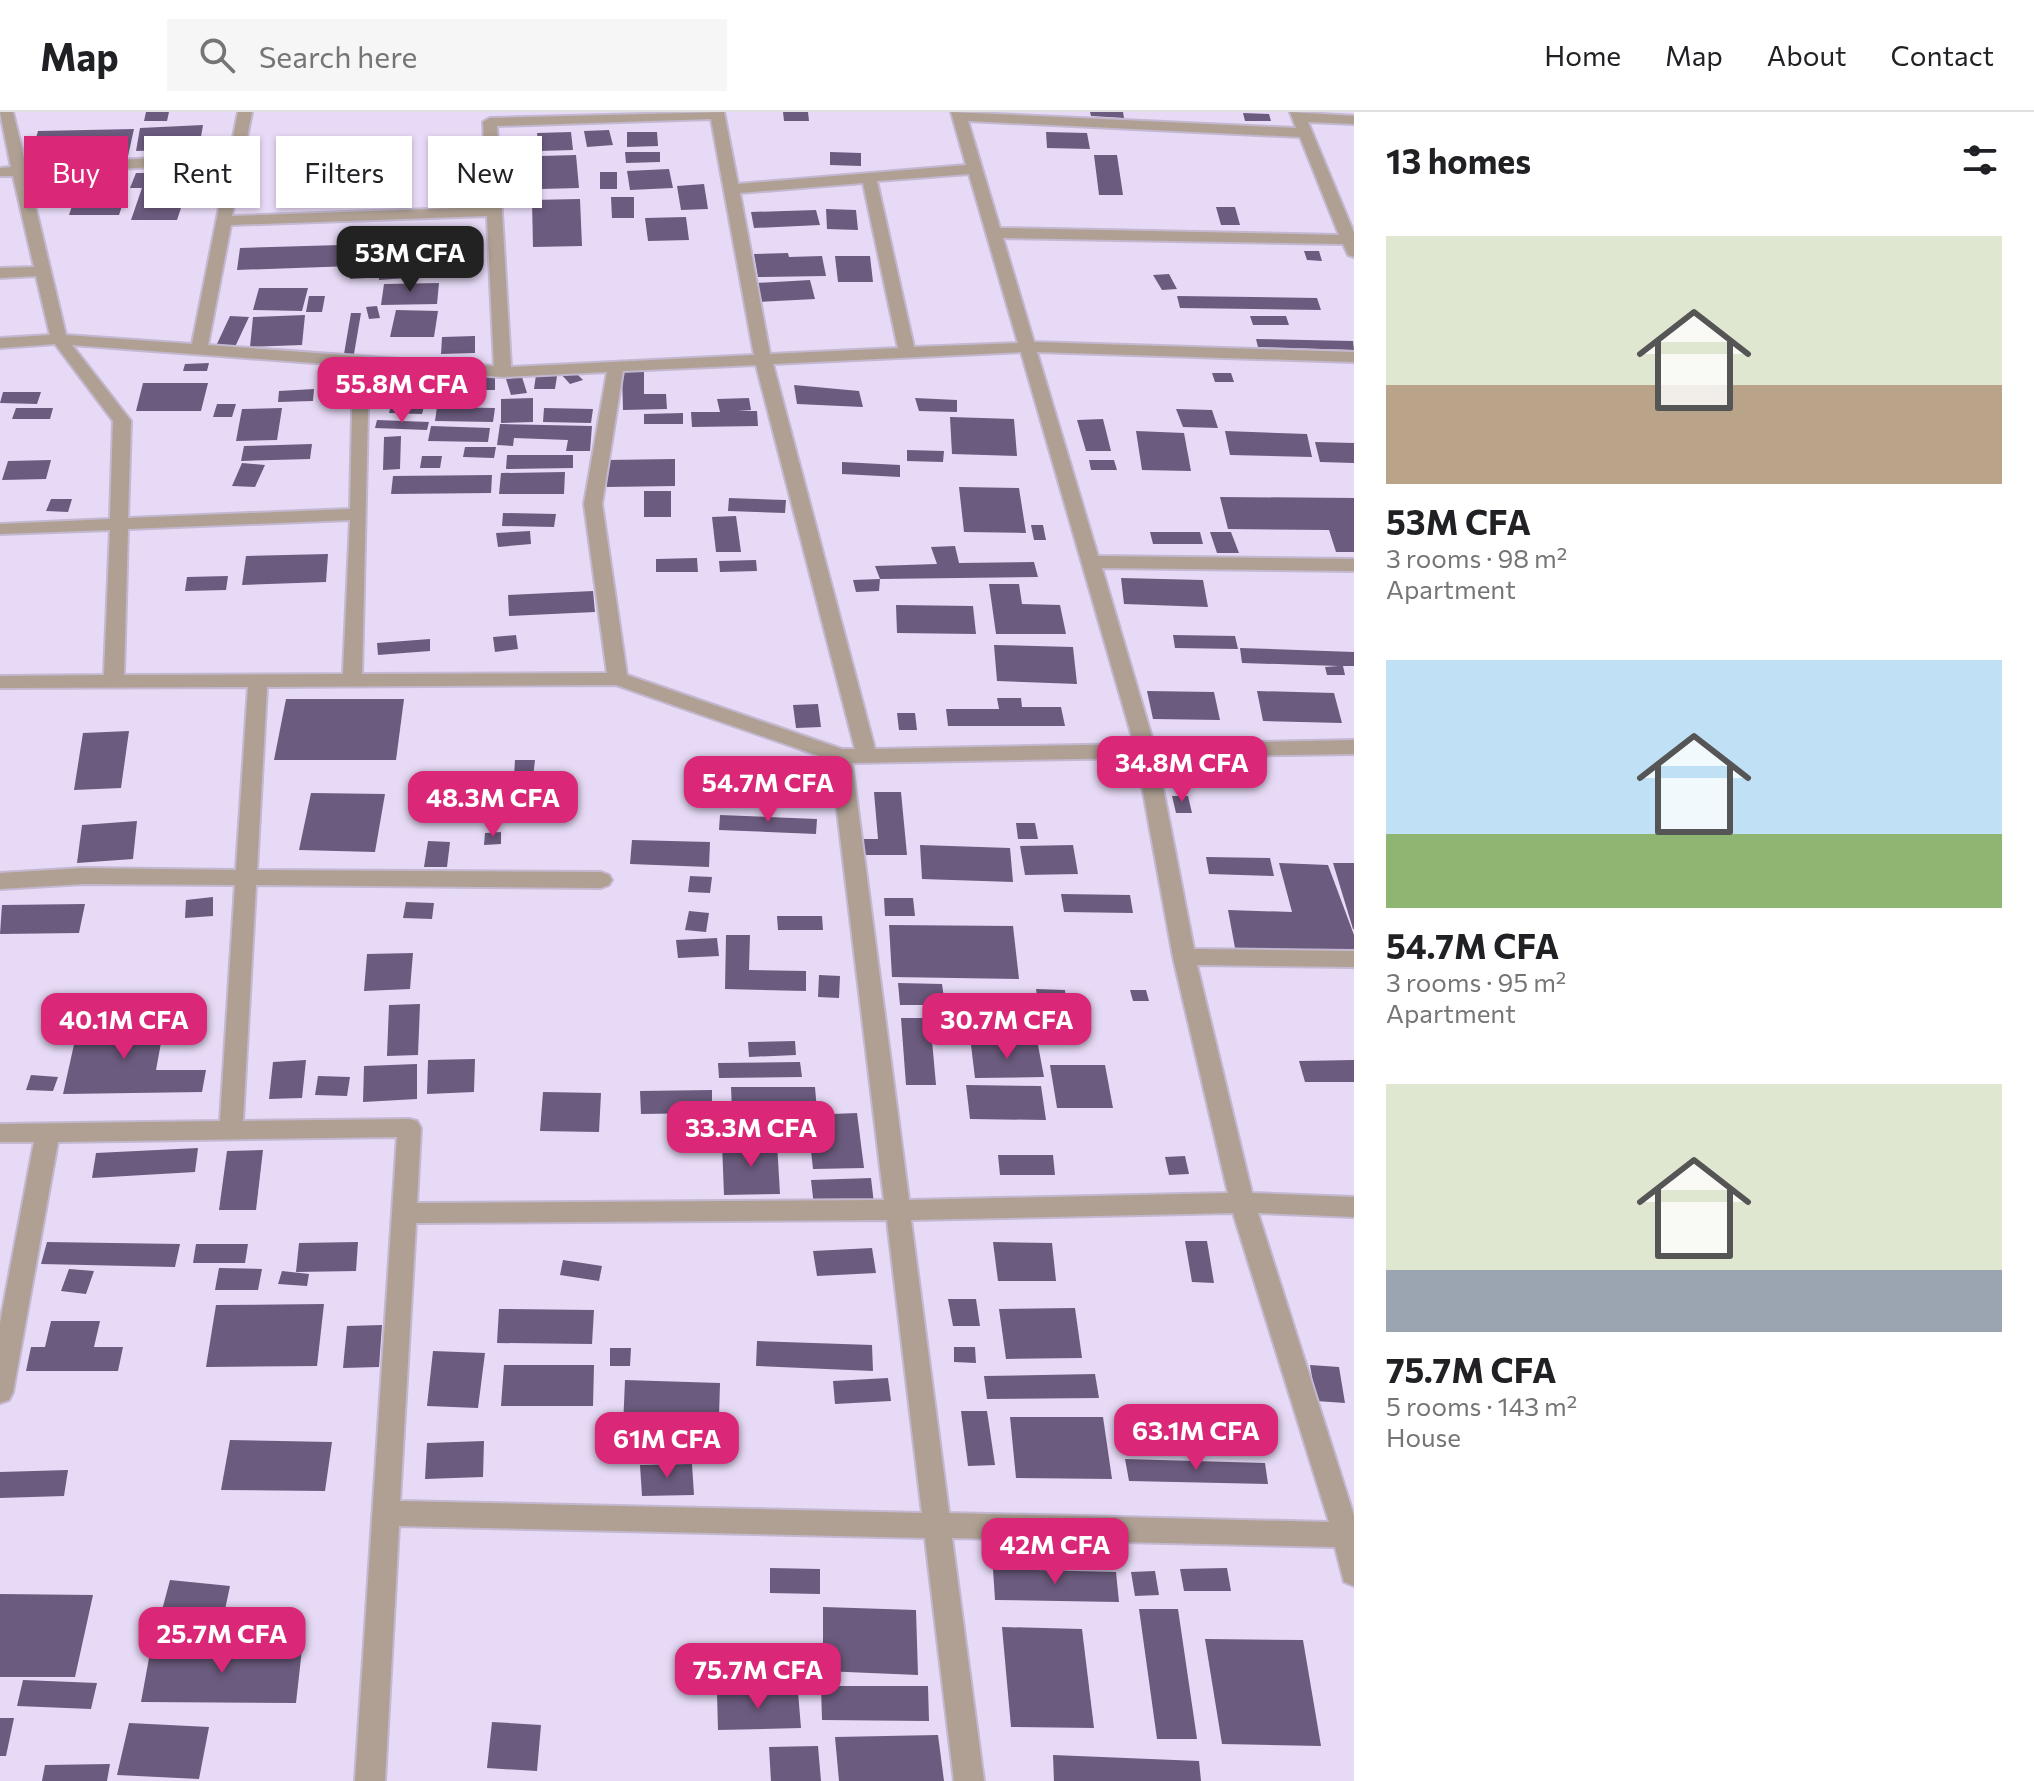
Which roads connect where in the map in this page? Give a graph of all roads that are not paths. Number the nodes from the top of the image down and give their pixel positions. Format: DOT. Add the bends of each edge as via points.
graph roads {
  1 [pos="6,112"];
  2 [pos="245,112"];
  3 [pos="717,113"];
  4 [pos="959,114"];
  5 [pos="1298,115"];
  6 [pos="1354,120"];
  7 [pos="1305,133"];
  8 [pos="240,136"];
  9 [pos="144,163"];
  10 [pos="975,169"];
  11 [pos="20,171"];
  12 [pos="0,172"];
  13 [pos="869,178"];
  14 [pos="731,189"];
  15 [pos="226,208"];
  16 [pos="495,211"];
  17 [pos="224,221"];
  18 [pos="994,233"];
  19 [pos="1352,244"];
  20 [pos="43,271"];
  21 [pos="0,273"];
  22 [pos="59,339"];
  23 [pos="0,343"];
  24 [pos="1028,347"];
  25 [pos="199,349"];
  26 [pos="907,352"];
  27 [pos="1354,357"];
  28 [pos="763,359"];
  29 [pos="361,361"];
  30 [pos="616,366"];
  31 [pos="503,372"];
  32 [pos="359,514"];
  33 [pos="120,526"];
  34 [pos="0,529"];
  35 [pos="1091,562"];
  36 [pos="1354,565"];
  37 [pos="618,679"];
  38 [pos="114,681"];
  39 [pos="258,681"];
  40 [pos="352,681"];
  41 [pos="0,682"];
  42 [pos="1354,747"];
  43 [pos="1146,750"];
  44 [pos="867,755"];
  45 [pos="841,756"];
  46 [pos="246,877"];
  47 [pos="601,880"];
  48 [pos="0,881"];
  49 [pos="1184,957"];
  50 [pos="1354,959"];
  51 [pos="231,1130"];
  52 [pos="48,1132"];
  53 [pos="0,1133"];
  54 [pos="1242,1203"];
  55 [pos="1354,1207"];
  56 [pos="897,1210"];
  57 [pos="403,1213"];
  58 [pos="0,1392"];
  59 [pos="384,1513"];
  60 [pos="936,1526"];
  61 [pos="1350,1534"];
  62 [pos="1354,1573"];
  63 [pos="370,1781"];
  64 [pos="969,1781"];
  1 -- 11 [label="street"];
  2 -- 8 [label="street"];
  3 -- 14 [label="street"];
  3 -- 16 [label="street" via="490,122"];
  4 -- 7 [label="street"];
  4 -- 10 [label="street"];
  5 -- 6 [label="street"];
  5 -- 7 [label="street"];
  7 -- 19 [label="street"];
  9 -- 11 [label="street"];
  10 -- 13 [label="street"];
  10 -- 18 [label="street"];
  11 -- 12 [label="street"];
  11 -- 20 [label="street"];
  13 -- 14 [label="street"];
  13 -- 26 [label="street"];
  14 -- 28 [label="street"];
  15 -- 17 [label="street"];
  16 -- 17 [label="street"];
  16 -- 31 [label="street"];
  17 -- 25 [label="street"];
  18 -- 19 [label="street"];
  18 -- 24 [label="street"];
  20 -- 21 [label="street"];
  20 -- 22 [label="street"];
  22 -- 23 [label="street"];
  22 -- 25 [label="street"];
  22 -- 33 [label="street" via="122,421"];
  24 -- 26 [label="street"];
  24 -- 27 [label="street"];
  24 -- 35 [label="street"];
  25 -- 29 [label="street"];
  26 -- 28 [label="street"];
  28 -- 30 [label="street"];
  28 -- 44 [label="street"];
  29 -- 31 [label="street"];
  29 -- 32 [label="street"];
  30 -- 31 [label="street"];
  30 -- 37 [label="street" via="593,504"];
  32 -- 33 [label="street"];
  32 -- 40 [label="street"];
  33 -- 34 [label="street"];
  33 -- 38 [label="street"];
  35 -- 36 [label="street"];
  35 -- 43 [label="street"];
  37 -- 40 [label="street"];
  37 -- 45 [label="street"];
  38 -- 39 [label="street"];
  38 -- 41 [label="street"];
  39 -- 40 [label="street"];
  39 -- 46 [label="street"];
  42 -- 43 [label="street"];
  43 -- 44 [label="street"];
  43 -- 49 [label="street"];
  44 -- 45 [label="street"];
  45 -- 56 [label="street"];
  46 -- 47 [label="street"];
  46 -- 48 [label="street"];
  46 -- 51 [label="street"];
  49 -- 50 [label="street"];
  49 -- 54 [label="street"];
  51 -- 52 [label="street"];
  51 -- 57 [label="street" via="409,1128"];
  52 -- 53 [label="street"];
  52 -- 58 [label="street"];
  54 -- 55 [label="street"];
  54 -- 56 [label="street"];
  54 -- 61 [label="street"];
  56 -- 57 [label="street"];
  56 -- 60 [label="street"];
  57 -- 59 [label="street"];
  59 -- 60 [label="street"];
  59 -- 63 [label="street"];
  60 -- 61 [label="street"];
  60 -- 64 [label="street"];
  61 -- 62 [label="street"];
}
